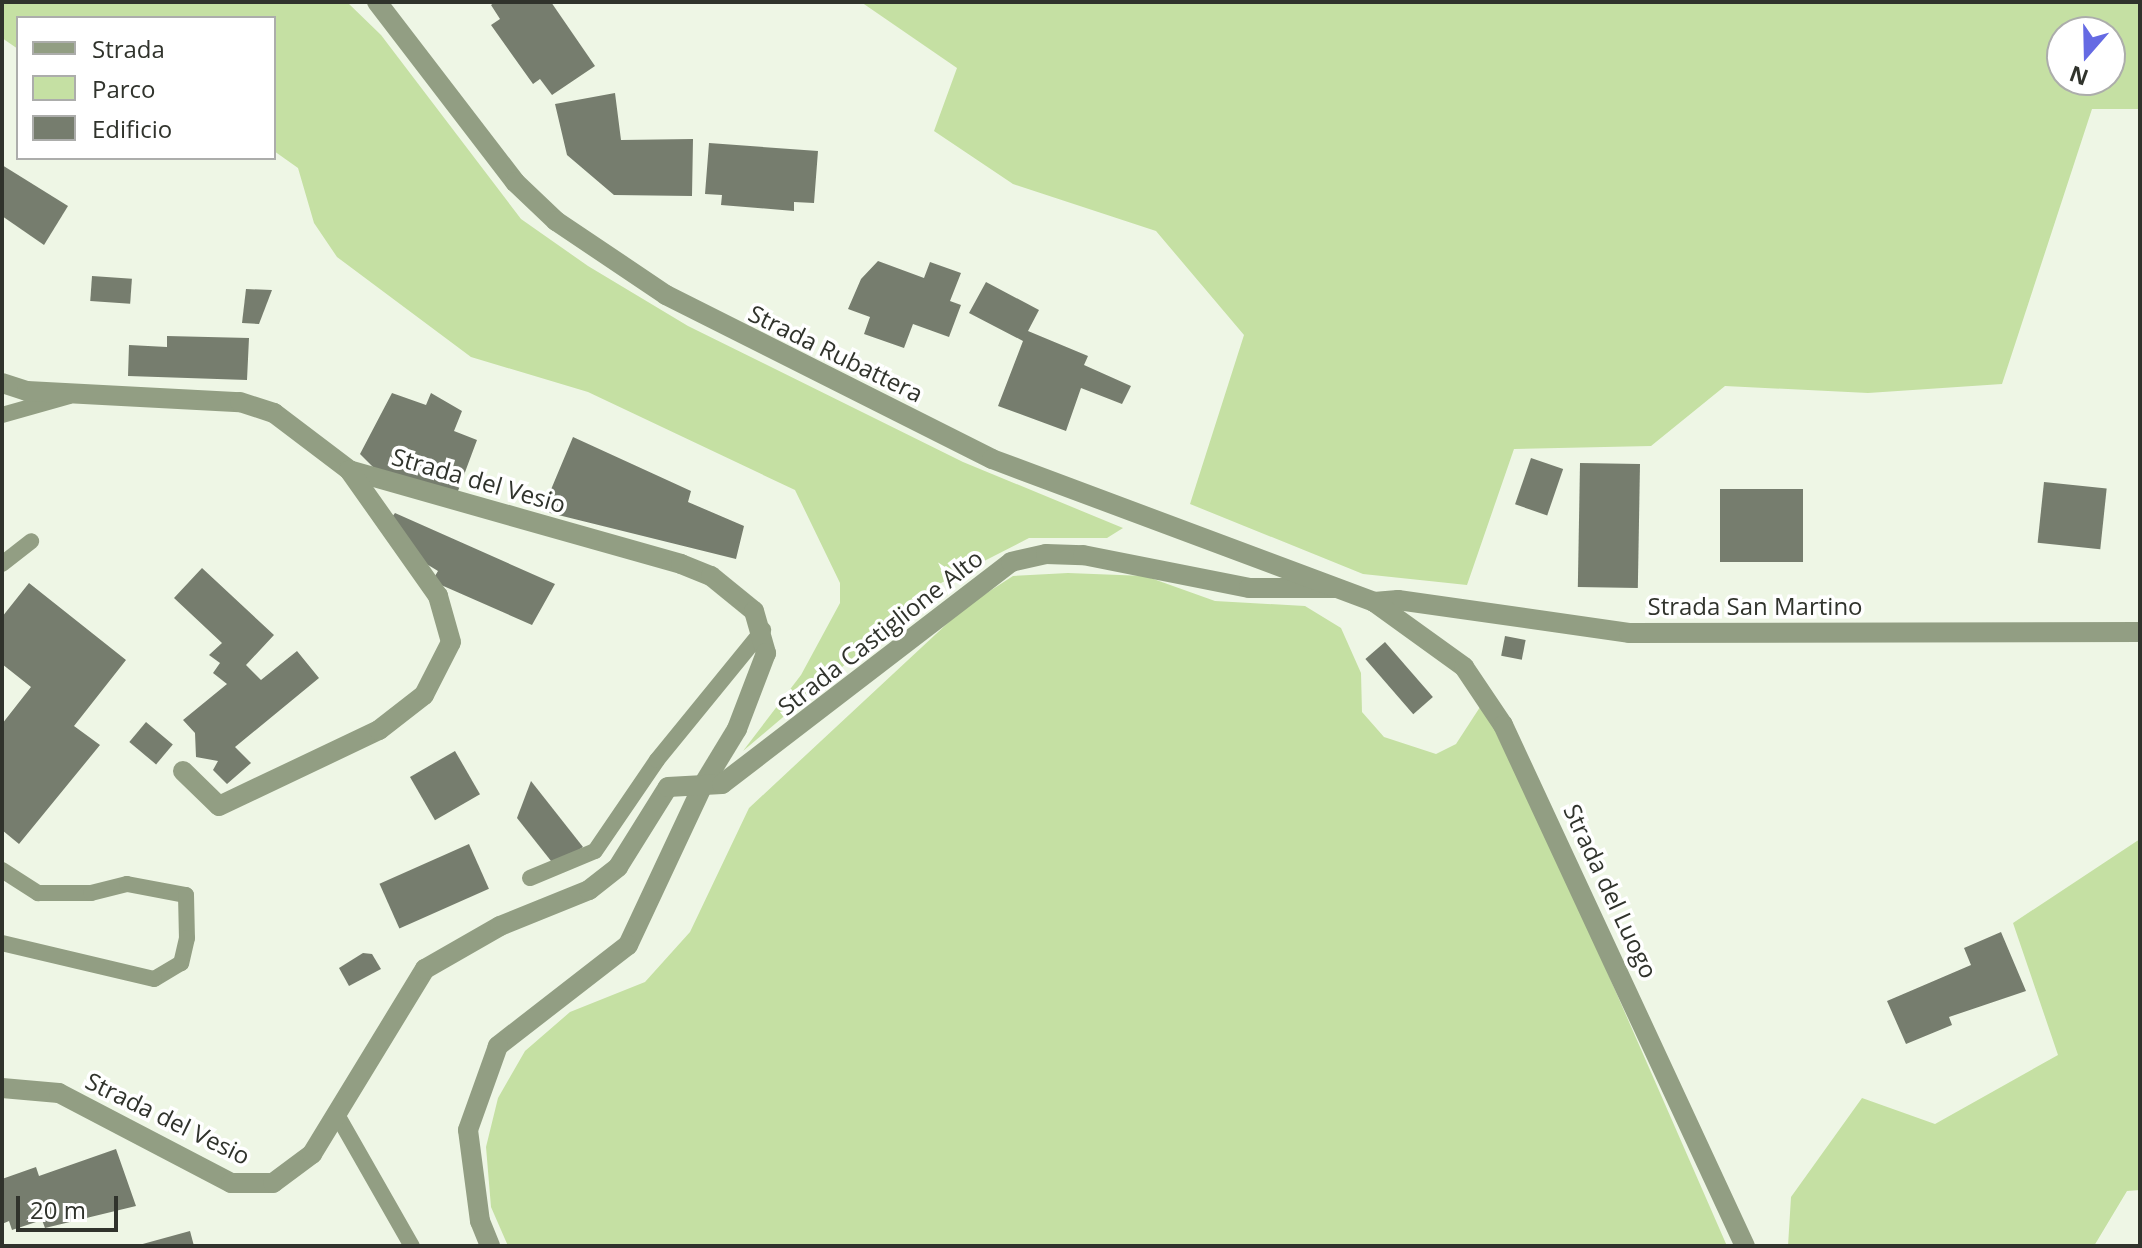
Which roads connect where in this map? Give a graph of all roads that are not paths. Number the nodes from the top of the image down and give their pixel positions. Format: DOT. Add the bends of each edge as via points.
graph roads {
  1 [pos="377,2"];
  2 [pos="2,383"];
  3 [pos="87,394"];
  4 [pos="2,415"];
  5 [pos="349,470"];
  6 [pos="31,541"];
  7 [pos="2,564"];
  8 [pos="1338,588"];
  9 [pos="1374,602"];
  10 [pos="763,630"];
  11 [pos="2140,632"];
  12 [pos="183,771"];
  13 [pos="703,785"];
  14 [pos="2,870"];
  15 [pos="530,878"];
  16 [pos="2,943"];
  17 [pos="2,1088"];
  18 [pos="336,1113"];
  19 [pos="412,1246"];
  20 [pos="490,1246"];
  21 [pos="1745,1246"];
  1 -- 8 [label="street, Strada Rubattera" via="515,182 556,221 666,295 992,459"];
  2 -- 3 [label="street, Strada del Vesio"];
  3 -- 4 [label="lane"];
  3 -- 5 [label="street, Strada del Vesio" via="240,402 274,413"];
  5 -- 10 [label="street, Strada del Vesio" via="681,564 733,592"];
  5 -- 12 [label="street" via="438,596 451,642 424,695 379,730 219,806"];
  6 -- 7 [label="lane"];
  8 -- 9 [label="street, Strada Rubattera"];
  8 -- 13 [label="street, Strada Castiglione Alto" via="1249,588 1083,555 1046,554 1011,562 798,731 722,784"];
  9 -- 11 [label="street, Strada San Martino" via="1629,633"];
  9 -- 21 [label="street, Strada del Luogo" via="1464,667 1503,725"];
  10 -- 13 [label="street" via="766,653 737,729"];
  10 -- 15 [label="lane" via="657,760 595,851"];
  13 -- 18 [label="street, Strada del Vesio" via="668,787 618,867 589,890 500,926 425,969"];
  13 -- 20 [label="street" via="628,945 498,1046 468,1130 480,1221"];
  14 -- 16 [label="lane" via="38,893 91,893 127,884 186,895 187,938 181,963 154,979"];
  17 -- 18 [label="street, Strada del Vesio" via="59,1093 231,1183 251,1186 290,1174 312,1154"];
  18 -- 19 [label="lane"];
}
